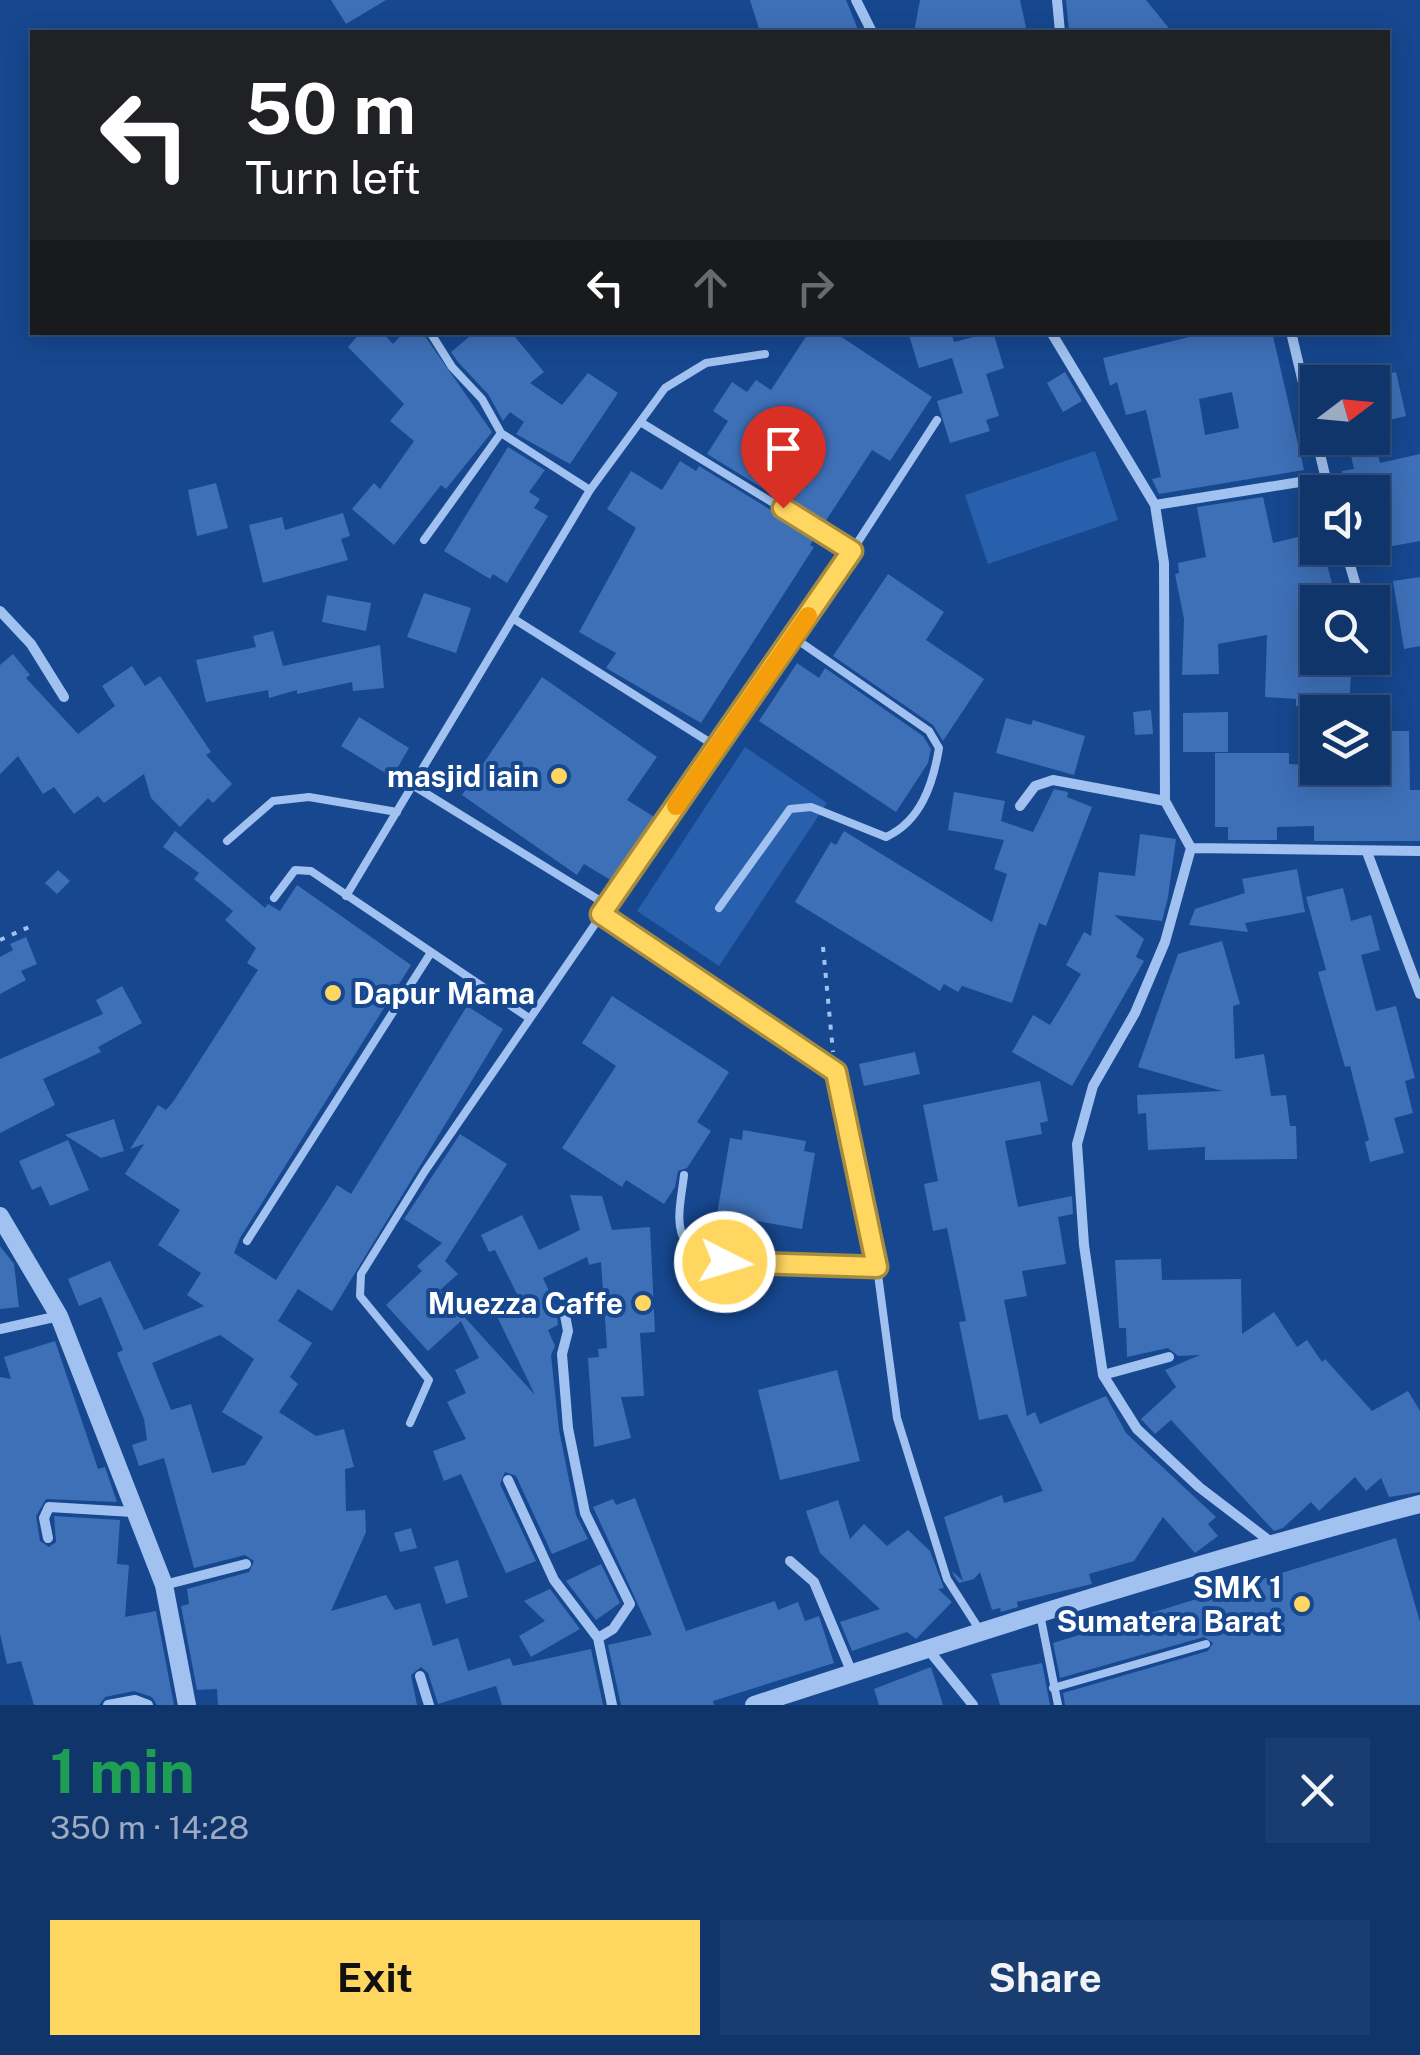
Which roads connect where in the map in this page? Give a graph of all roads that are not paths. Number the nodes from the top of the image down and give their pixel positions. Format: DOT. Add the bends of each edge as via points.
graph roads {
  1 [pos="856,0"];
  2 [pos="1057,0"];
  3 [pos="871,30"];
  4 [pos="1060,30"];
  5 [pos="432,335"];
  6 [pos="1053,335"];
  7 [pos="1292,335"];
  8 [pos="765,354"];
  9 [pos="937,420"];
  10 [pos="642,423"];
  11 [pos="501,433"];
  12 [pos="1324,475"];
  13 [pos="1300,482"];
  14 [pos="590,490"];
  15 [pos="1155,505"];
  16 [pos="424,540"];
  17 [pos="852,551"];
  18 [pos="0,611"];
  19 [pos="514,619"];
  20 [pos="793,637"];
  21 [pos="64,697"];
  22 [pos="717,747"];
  23 [pos="414,786"];
  24 [pos="1164,800"];
  25 [pos="1020,806"];
  26 [pos="397,812"];
  27 [pos="226,841"];
  28 [pos="1191,848"];
  29 [pos="1367,852"];
  30 [pos="1420,852"];
  31 [pos="346,896"];
  32 [pos="274,898"];
  33 [pos="608,905"];
  34 [pos="719,908"];
  35 [pos="601,914"];
  36 [pos="430,954"];
  37 [pos="1420,994"];
  38 [pos="529,1018"];
  39 [pos="684,1176"];
  40 [pos="0,1218"];
  41 [pos="247,1241"];
  42 [pos="877,1267"];
  43 [pos="564,1310"];
  44 [pos="59,1316"];
  45 [pos="0,1329"];
  46 [pos="1170,1357"];
  47 [pos="1103,1375"];
  48 [pos="410,1422"];
  49 [pos="508,1480"];
  50 [pos="1420,1504"];
  51 [pos="134,1512"];
  52 [pos="48,1538"];
  53 [pos="1272,1542"];
  54 [pos="790,1562"];
  55 [pos="246,1564"];
  56 [pos="164,1585"];
  57 [pos="1040,1614"];
  58 [pos="979,1629"];
  59 [pos="598,1638"];
  60 [pos="1206,1644"];
  61 [pos="926,1647"];
  62 [pos="852,1673"];
  63 [pos="420,1676"];
  64 [pos="1054,1688"];
  65 [pos="108,1705"];
  66 [pos="148,1705"];
  67 [pos="187,1705"];
  68 [pos="429,1705"];
  69 [pos="612,1705"];
  70 [pos="754,1705"];
  71 [pos="974,1705"];
  72 [pos="1058,1705"];
  1 -- 3 [label="street"];
  2 -- 4 [label="street"];
  5 -- 11 [label="lane"];
  6 -- 15 [label="street"];
  7 -- 12 [label="street"];
  8 -- 10 [label="lane" via="706,364 665,388"];
  9 -- 17 [label="lane"];
  10 -- 14 [label="lane"];
  10 -- 17 [label="lane"];
  11 -- 14 [label="lane"];
  11 -- 16 [label="lane"];
  13 -- 15 [label="street"];
  14 -- 19 [label="lane"];
  15 -- 24 [label="street" via="1164,562"];
  17 -- 20 [label="lane"];
  18 -- 21 [label="street" via="31,644"];
  19 -- 22 [label="lane"];
  19 -- 23 [label="lane"];
  20 -- 22 [label="lane"];
  20 -- 34 [label="lane" via="929,731 940,748 935,776 903,829 886,837 811,806 790,809"];
  22 -- 33 [label="lane"];
  23 -- 26 [label="lane"];
  23 -- 33 [label="lane"];
  24 -- 25 [label="street" via="1052,780 1035,786"];
  24 -- 28 [label="street"];
  26 -- 27 [label="lane" via="309,798 273,802"];
  26 -- 31 [label="lane"];
  28 -- 29 [label="street"];
  28 -- 47 [label="street" via="1165,942 1093,1086 1077,1144"];
  29 -- 30 [label="street"];
  29 -- 37 [label="street"];
  31 -- 32 [label="lane" via="311,870 296,870"];
  31 -- 36 [label="lane"];
  33 -- 35 [label="lane"];
  35 -- 38 [label="lane"];
  35 -- 42 [label="lane" via="836,1072"];
  36 -- 38 [label="lane"];
  36 -- 41 [label="lane"];
  38 -- 48 [label="lane" via="361,1274 360,1296 429,1380"];
  39 -- 42 [label="lane" via="679,1221 687,1243 702,1256 767,1267"];
  40 -- 44 [label="street"];
  42 -- 58 [label="lane" via="897,1418 921,1507 946,1579"];
  43 -- 59 [label="street" via="568,1428 585,1512 630,1604"];
  44 -- 45 [label="street"];
  44 -- 51 [label="street"];
  46 -- 47 [label="street"];
  47 -- 53 [label="street" via="1137,1428 1199,1487"];
  49 -- 59 [label="street" via="554,1580"];
  50 -- 53 [label="street"];
  51 -- 52 [label="street" via="48,1507"];
  51 -- 56 [label="street"];
  53 -- 57 [label="street"];
  54 -- 62 [label="street" via="814,1582"];
  55 -- 56 [label="street"];
  56 -- 67 [label="street"];
  57 -- 58 [label="street"];
  57 -- 64 [label="lane"];
  58 -- 61 [label="street"];
  59 -- 69 [label="street"];
  60 -- 64 [label="lane"];
  61 -- 62 [label="street"];
  61 -- 71 [label="street"];
  62 -- 70 [label="street"];
  63 -- 68 [label="street"];
  64 -- 72 [label="lane"];
  65 -- 66 [label="street"];
}
